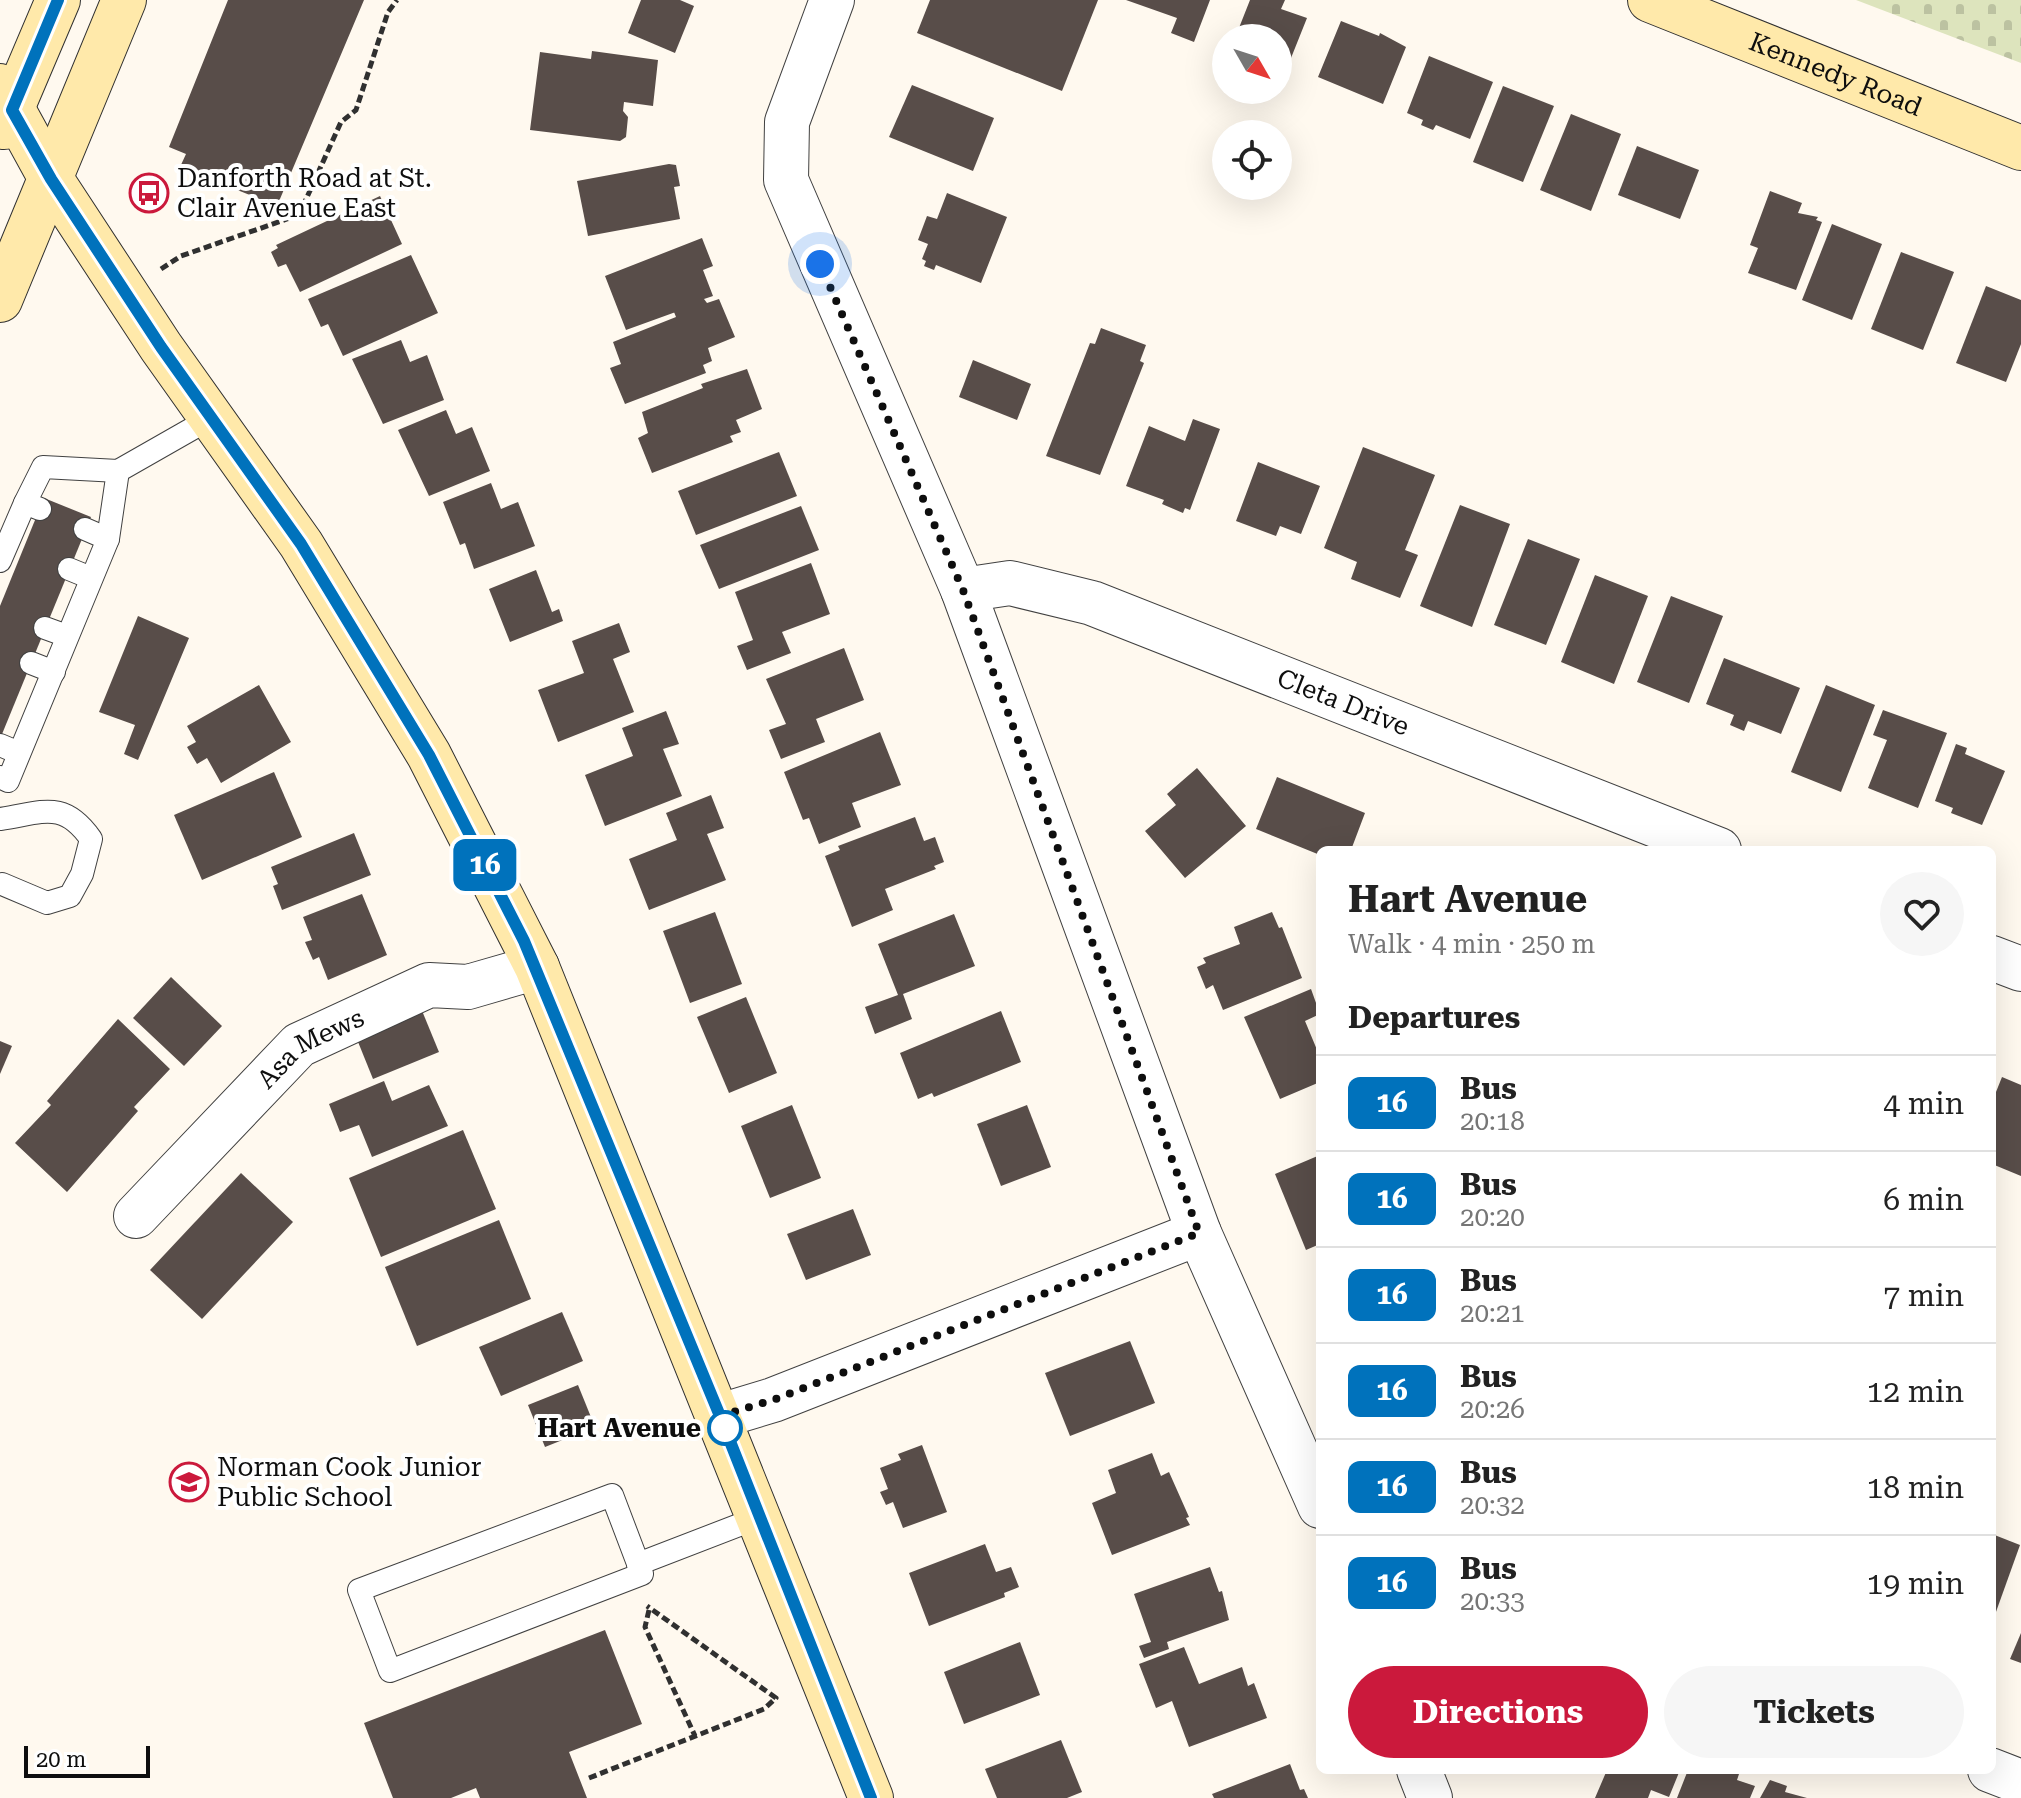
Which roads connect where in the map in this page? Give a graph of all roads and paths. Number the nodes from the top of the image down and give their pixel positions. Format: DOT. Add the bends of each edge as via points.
graph roads {
  1 [pos="58,0"];
  2 [pos="124,0"];
  3 [pos="397,0"];
  4 [pos="832,0"];
  5 [pos="1650,0"];
  6 [pos="4,111"];
  7 [pos="2021,148"];
  8 [pos="51,179"];
  9 [pos="125,291"];
  10 [pos="0,300"];
  11 [pos="211,418"];
  12 [pos="118,471"];
  13 [pos="85,529"];
  14 [pos="108,539"];
  15 [pos="10,552"];
  16 [pos="69,569"];
  17 [pos="91,578"];
  18 [pos="963,590"];
  19 [pos="45,628"];
  20 [pos="67,636"];
  21 [pos="31,663"];
  22 [pos="54,672"];
  23 [pos="15,702"];
  24 [pos="36,711"];
  25 [pos="10,749"];
  26 [pos="0,777"];
  27 [pos="0,819"];
  28 [pos="1709,846"];
  29 [pos="2,884"];
  30 [pos="1996,960"];
  31 [pos="537,967"];
  32 [pos="2021,969"];
  33 [pos="136,1216"];
  34 [pos="1199,1233"];
  35 [pos="720,1416"];
  36 [pos="1316,1497"];
  37 [pos="760,1517"];
  38 [pos="637,1570"];
  39 [pos="649,1610"];
  40 [pos="695,1736"];
  41 [pos="1996,1772"];
  42 [pos="1421,1774"];
  43 [pos="589,1778"];
  44 [pos="2021,1782"];
  45 [pos="871,1798"];
  46 [pos="1430,1798"];
  1 -- 6 [label="main road"];
  2 -- 8 [label="main road"];
  3 -- 9 [label="path" via="388,12 356,110 341,122 303,206 287,219 181,256"];
  4 -- 18 [label="street" via="787,122 786,180"];
  5 -- 7 [label="main road, Kennedy Road"];
  6 -- 8 [label="main road"];
  8 -- 9 [label="main road"];
  8 -- 10 [label="main road"];
  9 -- 11 [label="main road"];
  11 -- 12 [label="lane"];
  11 -- 31 [label="main road" via="301,544 429,755"];
  12 -- 14 [label="lane"];
  12 -- 15 [label="lane" via="43,467"];
  13 -- 14 [label="lane"];
  14 -- 17 [label="lane"];
  16 -- 17 [label="lane"];
  17 -- 20 [label="lane"];
  18 -- 28 [label="street, Cleta Drive" via="1010,583 1092,603"];
  18 -- 34 [label="street"];
  19 -- 20 [label="lane"];
  20 -- 22 [label="lane"];
  21 -- 22 [label="lane"];
  22 -- 24 [label="lane"];
  23 -- 24 [label="lane"];
  24 -- 25 [label="lane"];
  25 -- 26 [label="lane" via="8,781"];
  27 -- 29 [label="lane" via="58,810 77,819 91,839 70,896 47,903"];
  30 -- 32 [label="street"];
  31 -- 33 [label="street, Asa Mews" via="468,987 429,985 299,1045"];
  31 -- 35 [label="main road"];
  34 -- 35 [label="street"];
  34 -- 36 [label="street"];
  35 -- 37 [label="main road"];
  37 -- 38 [label="lane"];
  37 -- 45 [label="main road"];
  38 -- 38 [label="lane" via="612,1495 359,1590 390,1671"];
  38 -- 39 [label="path"];
  39 -- 40 [label="path" via="645,1627"];
  39 -- 40 [label="path" via="776,1698 764,1709"];
  40 -- 43 [label="path"];
  41 -- 44 [label="street"];
  42 -- 46 [label="street"];
}
